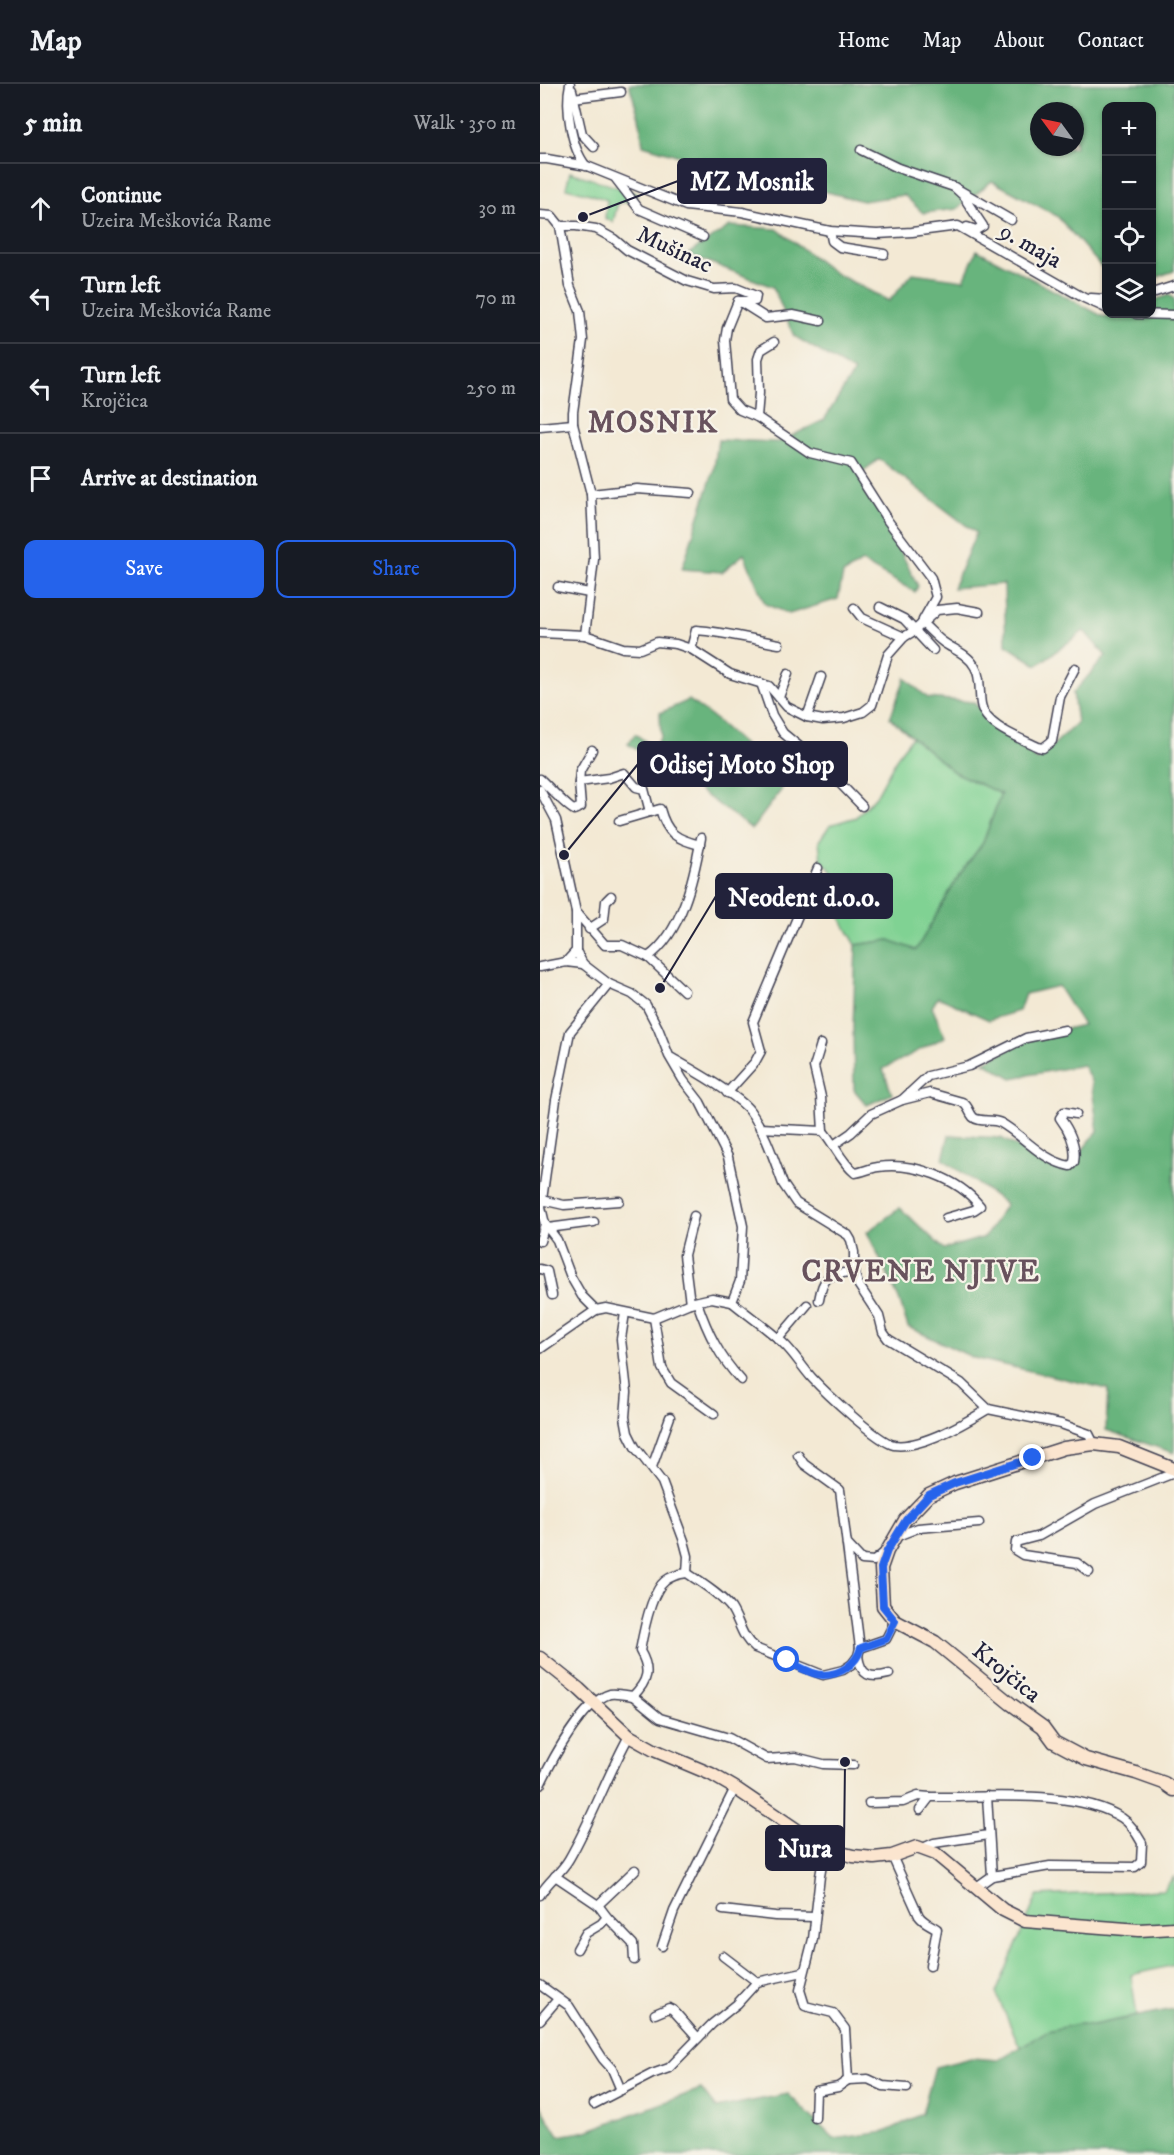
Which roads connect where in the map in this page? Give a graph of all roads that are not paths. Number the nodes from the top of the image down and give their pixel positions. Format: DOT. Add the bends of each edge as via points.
graph roads {
  1 [pos="571,84"];
  2 [pos="621,92"];
  3 [pos="573,98"];
  4 [pos="594,147"];
  5 [pos="861,150"];
  6 [pos="540,159"];
  7 [pos="586,166"];
  8 [pos="613,176"];
  9 [pos="954,187"];
  10 [pos="540,215"];
  11 [pos="1011,220"];
  12 [pos="560,226"];
  13 [pos="958,226"];
  14 [pos="830,231"];
  15 [pos="703,237"];
  16 [pos="884,254"];
  17 [pos="1174,286"];
  18 [pos="1156,292"];
  19 [pos="1084,298"];
  20 [pos="1102,299"];
  21 [pos="738,301"];
  22 [pos="1102,306"];
  23 [pos="1156,315"];
  24 [pos="1174,315"];
  25 [pos="821,321"];
  26 [pos="774,342"];
  27 [pos="757,417"];
  28 [pos="573,424"];
  29 [pos="540,427"];
  30 [pos="691,493"];
  31 [pos="591,494"];
  32 [pos="558,587"];
  33 [pos="589,593"];
  34 [pos="880,607"];
  35 [pos="854,608"];
  36 [pos="979,612"];
  37 [pos="922,623"];
  38 [pos="914,631"];
  39 [pos="540,633"];
  40 [pos="585,635"];
  41 [pos="904,637"];
  42 [pos="779,644"];
  43 [pos="691,649"];
  44 [pos="933,650"];
  45 [pos="1075,668"];
  46 [pos="788,674"];
  47 [pos="821,676"];
  48 [pos="761,682"];
  49 [pos="779,697"];
  50 [pos="807,717"];
  51 [pos="592,750"];
  52 [pos="540,779"];
  53 [pos="579,782"];
  54 [pos="540,790"];
  55 [pos="862,806"];
  56 [pos="650,812"];
  57 [pos="619,820"];
  58 [pos="818,868"];
  59 [pos="611,896"];
  60 [pos="576,912"];
  61 [pos="590,929"];
  62 [pos="576,951"];
  63 [pos="648,957"];
  64 [pos="566,962"];
  65 [pos="583,964"];
  66 [pos="540,967"];
  67 [pos="609,984"];
  68 [pos="684,991"];
  69 [pos="1065,1030"];
  70 [pos="821,1044"];
  71 [pos="669,1056"];
  72 [pos="727,1093"];
  73 [pos="902,1100"];
  74 [pos="1076,1114"];
  75 [pos="760,1128"];
  76 [pos="823,1131"];
  77 [pos="835,1144"];
  78 [pos="542,1200"];
  79 [pos="619,1202"];
  80 [pos="694,1216"];
  81 [pos="946,1218"];
  82 [pos="594,1222"];
  83 [pos="547,1226"];
  84 [pos="540,1241"];
  85 [pos="540,1269"];
  86 [pos="854,1271"];
  87 [pos="552,1295"];
  88 [pos="819,1300"];
  89 [pos="732,1302"];
  90 [pos="694,1303"];
  91 [pos="807,1305"];
  92 [pos="596,1310"];
  93 [pos="625,1313"];
  94 [pos="654,1318"];
  95 [pos="778,1339"];
  96 [pos="540,1349"];
  97 [pos="741,1380"];
  98 [pos="988,1409"];
  99 [pos="714,1414"];
  100 [pos="670,1417"];
  101 [pos="1094,1444"];
  102 [pos="798,1455"];
  103 [pos="652,1467"];
  104 [pos="1174,1471"];
  105 [pos="979,1523"];
  106 [pos="894,1538"];
  107 [pos="846,1544"];
  108 [pos="887,1551"];
  109 [pos="1089,1572"];
  110 [pos="687,1573"];
  111 [pos="895,1621"];
  112 [pos="859,1652"];
  113 [pos="540,1658"];
  114 [pos="889,1674"];
  115 [pos="633,1696"];
  116 [pos="593,1704"];
  117 [pos="629,1736"];
  118 [pos="853,1765"];
  119 [pos="540,1785"];
  120 [pos="735,1788"];
  121 [pos="1174,1790"];
  122 [pos="987,1796"];
  123 [pos="930,1797"];
  124 [pos="869,1803"];
  125 [pos="920,1810"];
  126 [pos="989,1835"];
  127 [pos="923,1848"];
  128 [pos="825,1849"];
  129 [pos="892,1856"];
  130 [pos="635,1870"];
  131 [pos="555,1876"];
  132 [pos="992,1876"];
  133 [pos="975,1888"];
  134 [pos="540,1895"];
  135 [pos="598,1905"];
  136 [pos="723,1910"];
  137 [pos="607,1917"];
  138 [pos="815,1917"];
  139 [pos="1174,1928"];
  140 [pos="662,1946"];
  141 [pos="577,1949"];
  142 [pos="723,1956"];
  143 [pos="634,1960"];
  144 [pos="930,1966"];
  145 [pos="803,1972"];
  146 [pos="757,1982"];
  147 [pos="540,1985"];
  148 [pos="558,1999"];
  149 [pos="655,2014"];
  150 [pos="540,2020"];
  151 [pos="698,2038"];
  152 [pos="848,2080"];
  153 [pos="907,2088"];
  154 [pos="621,2090"];
  155 [pos="594,2104"];
  156 [pos="815,2118"];
  1 -- 3 [label="street"];
  1 -- 7 [label="street" via="568,108 576,147"];
  2 -- 3 [label="street"];
  3 -- 4 [label="street" via="582,134"];
  5 -- 9 [label="street, 9. maja" via="898,168"];
  6 -- 7 [label="street, 9. maja"];
  7 -- 8 [label="street, 9. maja"];
  8 -- 14 [label="street, 9. maja" via="686,206 742,212"];
  8 -- 15 [label="street" via="639,209"];
  9 -- 11 [label="street, 9. maja"];
  9 -- 13 [label="street, 9. maja" via="966,198 983,226 976,231"];
  10 -- 12 [label="street" via="552,216"];
  12 -- 21 [label="street, Mušinac" via="596,229 687,281 714,289 736,288 756,296 756,300"];
  12 -- 28 [label="street" via="583,340"];
  13 -- 14 [label="street, 9. maja" via="877,234"];
  13 -- 19 [label="street, 9. maja"];
  14 -- 16 [label="street, 9. maja" via="832,241 840,247"];
  17 -- 18 [label="street"];
  19 -- 20 [label="street, 9. maja"];
  19 -- 22 [label="street, 9. maja"];
  21 -- 25 [label="street" via="766,318 793,315"];
  21 -- 27 [label="street" via="725,340 730,399 740,410"];
  23 -- 24 [label="street"];
  26 -- 27 [label="street" via="761,350 758,360"];
  27 -- 37 [label="street" via="810,453 851,463 930,578 936,597"];
  28 -- 29 [label="street"];
  28 -- 31 [label="street"];
  30 -- 31 [label="street" via="637,489"];
  31 -- 33 [label="street" via="594,559"];
  32 -- 33 [label="street"];
  33 -- 40 [label="street"];
  34 -- 38 [label="street" via="904,619"];
  35 -- 41 [label="street" via="862,618"];
  36 -- 37 [label="street" via="937,610"];
  37 -- 38 [label="street"];
  37 -- 45 [label="street" via="975,666 981,707 988,717 1038,747 1052,741 1060,697"];
  38 -- 41 [label="street"];
  38 -- 44 [label="street"];
  39 -- 40 [label="street"];
  40 -- 43 [label="street" via="623,648 640,649 657,642"];
  41 -- 50 [label="street" via="888,655 867,710 844,718"];
  42 -- 43 [label="street" via="696,630"];
  43 -- 48 [label="street" via="730,674"];
  46 -- 49 [label="street"];
  47 -- 50 [label="street"];
  48 -- 49 [label="street"];
  48 -- 55 [label="street" via="783,733"];
  49 -- 50 [label="street"];
  51 -- 53 [label="street" via="580,771"];
  52 -- 53 [label="street" via="574,810 581,807"];
  53 -- 56 [label="street" via="624,773 636,787 644,789"];
  54 -- 60 [label="street" via="556,820"];
  56 -- 57 [label="street"];
  56 -- 63 [label="street" via="660,810 665,826 680,840 700,842 682,912 659,949"];
  58 -- 72 [label="street" via="753,1022 761,1051"];
  59 -- 61 [label="street" via="606,901 604,919"];
  60 -- 61 [label="street"];
  60 -- 62 [label="street"];
  61 -- 63 [label="street" via="605,945 622,945"];
  62 -- 64 [label="street"];
  62 -- 65 [label="street"];
  63 -- 68 [label="street"];
  64 -- 65 [label="street"];
  64 -- 66 [label="street"];
  65 -- 67 [label="street"];
  67 -- 71 [label="street" via="646,1005"];
  67 -- 78 [label="street" via="570,1032"];
  69 -- 73 [label="street" via="1026,1038 969,1066 928,1076"];
  70 -- 76 [label="street" via="814,1067"];
  71 -- 72 [label="street"];
  71 -- 89 [label="street" via="700,1102 728,1157 743,1226 740,1281"];
  72 -- 75 [label="street" via="748,1109"];
  73 -- 74 [label="street" via="930,1094 962,1102 976,1119 999,1121 1048,1157 1070,1166 1075,1156 1071,1135 1060,1118 1064,1112"];
  73 -- 77 [label="street" via="871,1114"];
  75 -- 76 [label="street"];
  75 -- 86 [label="street" via="783,1184 796,1203 848,1235 854,1252"];
  76 -- 77 [label="street"];
  77 -- 81 [label="street" via="843,1162 855,1173 878,1167 924,1172 949,1180 980,1206"];
  78 -- 79 [label="street" via="564,1205"];
  78 -- 83 [label="street"];
  80 -- 90 [label="street" via="684,1255"];
  82 -- 83 [label="street"];
  83 -- 84 [label="street"];
  83 -- 92 [label="street" via="582,1296"];
  85 -- 87 [label="street" via="546,1271"];
  86 -- 88 [label="street" via="829,1276 822,1284"];
  86 -- 98 [label="street" via="888,1339 961,1383"];
  89 -- 90 [label="street" via="712,1298"];
  89 -- 95 [label="street"];
  90 -- 94 [label="street"];
  90 -- 97 [label="street" via="711,1341"];
  91 -- 95 [label="street"];
  92 -- 93 [label="street" via="606,1308"];
  92 -- 96 [label="street"];
  93 -- 94 [label="street"];
  93 -- 103 [label="street" via="621,1339 627,1392 625,1416 634,1447"];
  94 -- 99 [label="street" via="662,1368 671,1383"];
  95 -- 98 [label="street" via="812,1379 886,1442 895,1445 932,1437"];
  98 -- 101 [label="street" via="1061,1424 1089,1434"];
  100 -- 103 [label="street"];
  101 -- 104 [label="main road" via="1119,1447"];
  101 -- 106 [label="main road" via="1033,1458 929,1495"];
  102 -- 107 [label="street" via="811,1470 840,1490"];
  103 -- 110 [label="street" via="662,1482 684,1541"];
  104 -- 109 [label="street" via="1095,1504 1039,1536 1016,1542 1015,1550 1023,1555 1077,1563"];
  105 -- 106 [label="street" via="918,1528"];
  106 -- 108 [label="main road"];
  107 -- 108 [label="street" via="862,1560 874,1561"];
  107 -- 112 [label="street"];
  108 -- 111 [label="main road" via="881,1568 883,1606"];
  110 -- 112 [label="street" via="731,1609 746,1641 755,1648 823,1676 843,1670"];
  110 -- 115 [label="street" via="663,1582 650,1606 640,1651 648,1673"];
  111 -- 112 [label="street" via="886,1639"];
  111 -- 121 [label="main road, Krojčica" via="935,1642 1043,1727 1054,1742 1086,1759 1136,1773"];
  112 -- 114 [label="street" via="860,1668 865,1673 876,1677"];
  113 -- 116 [label="main road"];
  115 -- 116 [label="street" via="610,1694"];
  115 -- 118 [label="street" via="660,1718 729,1738 766,1760 795,1757 823,1764"];
  116 -- 117 [label="main road"];
  116 -- 119 [label="street" via="565,1739"];
  117 -- 120 [label="main road"];
  117 -- 131 [label="street" via="570,1858"];
  120 -- 128 [label="main road"];
  120 -- 140 [label="street" via="674,1911"];
  122 -- 123 [label="street"];
  122 -- 126 [label="street"];
  122 -- 132 [label="street" via="1076,1800 1122,1818 1137,1835 1142,1848 1141,1862 1135,1867 1050,1866"];
  123 -- 124 [label="street"];
  123 -- 125 [label="street"];
  126 -- 127 [label="street"];
  126 -- 132 [label="street"];
  127 -- 129 [label="main road"];
  127 -- 133 [label="main road" via="936,1854"];
  128 -- 129 [label="main road" via="853,1856"];
  128 -- 138 [label="street"];
  129 -- 144 [label="street" via="915,1910 923,1922 936,1929"];
  130 -- 135 [label="street"];
  131 -- 134 [label="street"];
  131 -- 135 [label="street"];
  132 -- 133 [label="street"];
  133 -- 139 [label="main road" via="1025,1921 1139,1930"];
  135 -- 137 [label="street"];
  136 -- 138 [label="street"];
  137 -- 141 [label="street" via="586,1933"];
  137 -- 143 [label="street" via="633,1944"];
  138 -- 145 [label="street" via="811,1950"];
  142 -- 146 [label="street"];
  145 -- 146 [label="street"];
  145 -- 152 [label="street" via="800,1990 805,2006 832,2013 845,2029"];
  146 -- 151 [label="street"];
  147 -- 148 [label="street"];
  148 -- 150 [label="street"];
  148 -- 154 [label="street" via="576,2016 612,2069"];
  149 -- 151 [label="street" via="673,2010"];
  151 -- 154 [label="street" via="669,2067"];
  152 -- 153 [label="street" via="868,2079 883,2086"];
  152 -- 156 [label="street" via="816,2091"];
  154 -- 155 [label="street"];
}
